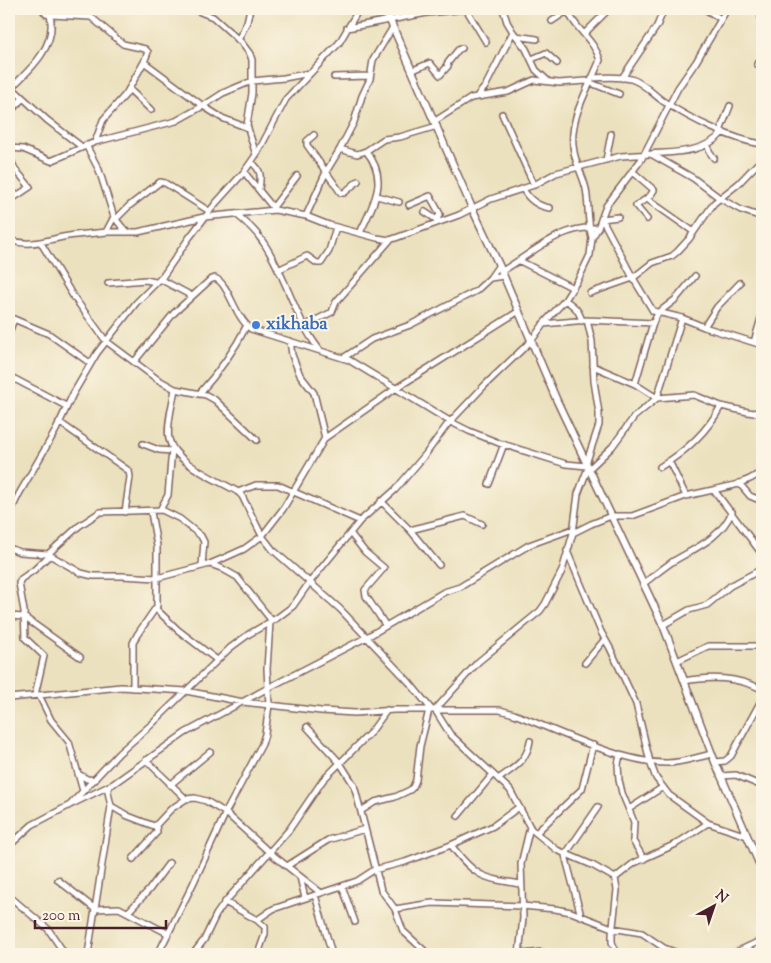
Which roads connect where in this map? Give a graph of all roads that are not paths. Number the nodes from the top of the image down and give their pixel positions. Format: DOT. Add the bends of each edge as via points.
graph roads {
  1 [pos="42,9"];
  2 [pos="193,9"];
  3 [pos="250,9"];
  4 [pos="359,9"];
  5 [pos="387,9"];
  6 [pos="466,9"];
  7 [pos="503,9"];
  8 [pos="609,9"];
  9 [pos="664,9"];
  10 [pos="705,9"];
  11 [pos="727,9"];
  12 [pos="567,10"];
  13 [pos="762,13"];
  14 [pos="50,15"];
  15 [pos="722,18"];
  16 [pos="390,19"];
  17 [pos="552,21"];
  18 [pos="393,26"];
  19 [pos="348,28"];
  20 [pos="762,28"];
  21 [pos="514,34"];
  22 [pos="584,34"];
  23 [pos="537,39"];
  24 [pos="238,40"];
  25 [pos="486,42"];
  26 [pos="462,48"];
  27 [pos="532,59"];
  28 [pos="144,62"];
  29 [pos="557,63"];
  30 [pos="413,70"];
  31 [pos="310,73"];
  32 [pos="334,76"];
  33 [pos="370,76"];
  34 [pos="622,78"];
  35 [pos="591,80"];
  36 [pos="252,81"];
  37 [pos="548,81"];
  38 [pos="10,86"];
  39 [pos="129,89"];
  40 [pos="619,94"];
  41 [pos="478,96"];
  42 [pos="22,98"];
  43 [pos="669,105"];
  44 [pos="203,106"];
  45 [pos="730,106"];
  46 [pos="151,110"];
  47 [pos="9,113"];
  48 [pos="502,114"];
  49 [pos="436,124"];
  50 [pos="248,128"];
  51 [pos="721,132"];
  52 [pos="611,134"];
  53 [pos="314,135"];
  54 [pos="94,142"];
  55 [pos="708,144"];
  56 [pos="762,144"];
  57 [pos="84,146"];
  58 [pos="9,148"];
  59 [pos="340,149"];
  60 [pos="366,151"];
  61 [pos="644,153"];
  62 [pos="650,154"];
  63 [pos="256,155"];
  64 [pos="9,157"];
  65 [pos="714,158"];
  66 [pos="762,159"];
  67 [pos="606,160"];
  68 [pos="251,162"];
  69 [pos="578,167"];
  70 [pos="632,171"];
  71 [pos="244,172"];
  72 [pos="326,172"];
  73 [pos="297,176"];
  74 [pos="358,181"];
  75 [pos="534,185"];
  76 [pos="523,188"];
  77 [pos="259,189"];
  78 [pos="378,196"];
  79 [pos="647,199"];
  80 [pos="721,199"];
  81 [pos="9,201"];
  82 [pos="399,202"];
  83 [pos="409,206"];
  84 [pos="274,208"];
  85 [pos="472,208"];
  86 [pos="550,208"];
  87 [pos="209,210"];
  88 [pos="425,212"];
  89 [pos="236,214"];
  90 [pos="306,216"];
  91 [pos="204,217"];
  92 [pos="618,217"];
  93 [pos="762,217"];
  94 [pos="115,218"];
  95 [pos="602,219"];
  96 [pos="647,219"];
  97 [pos="437,221"];
  98 [pos="336,227"];
  99 [pos="589,227"];
  100 [pos="598,228"];
  101 [pos="106,232"];
  102 [pos="126,232"];
  103 [pos="694,232"];
  104 [pos="360,233"];
  105 [pos="592,238"];
  106 [pos="9,240"];
  107 [pos="390,240"];
  108 [pos="41,243"];
  109 [pos="520,261"];
  110 [pos="278,270"];
  111 [pos="502,270"];
  112 [pos="695,276"];
  113 [pos="490,278"];
  114 [pos="634,278"];
  115 [pos="157,281"];
  116 [pos="108,282"];
  117 [pos="740,283"];
  118 [pos="573,288"];
  119 [pos="590,293"];
  120 [pos="192,296"];
  121 [pos="565,300"];
  122 [pos="519,311"];
  123 [pos="658,313"];
  124 [pos="762,315"];
  125 [pos="11,318"];
  126 [pos="682,318"];
  127 [pos="584,321"];
  128 [pos="654,323"];
  129 [pos="543,324"];
  130 [pos="247,325"];
  131 [pos="304,326"];
  132 [pos="704,327"];
  133 [pos="9,333"];
  134 [pos="312,340"];
  135 [pos="532,340"];
  136 [pos="106,341"];
  137 [pos="290,341"];
  138 [pos="754,342"];
  139 [pos="762,345"];
  140 [pos="309,347"];
  141 [pos="319,349"];
  142 [pos="343,358"];
  143 [pos="134,362"];
  144 [pos="90,363"];
  145 [pos="593,366"];
  146 [pos="9,376"];
  147 [pos="636,384"];
  148 [pos="176,389"];
  149 [pos="395,389"];
  150 [pos="199,394"];
  151 [pos="657,398"];
  152 [pos="66,406"];
  153 [pos="721,406"];
  154 [pos="762,410"];
  155 [pos="59,422"];
  156 [pos="451,422"];
  157 [pos="325,438"];
  158 [pos="257,440"];
  159 [pos="143,444"];
  160 [pos="504,444"];
  161 [pos="172,450"];
  162 [pos="670,461"];
  163 [pos="588,467"];
  164 [pos="660,467"];
  165 [pos="762,472"];
  166 [pos="739,483"];
  167 [pos="490,484"];
  168 [pos="714,490"];
  169 [pos="295,491"];
  170 [pos="238,492"];
  171 [pos="686,496"];
  172 [pos="762,501"];
  173 [pos="381,502"];
  174 [pos="160,510"];
  175 [pos="125,512"];
  176 [pos="151,512"];
  177 [pos="732,512"];
  178 [pos="9,515"];
  179 [pos="611,516"];
  180 [pos="360,521"];
  181 [pos="482,524"];
  182 [pos="410,530"];
  183 [pos="573,531"];
  184 [pos="350,533"];
  185 [pos="262,536"];
  186 [pos="9,548"];
  187 [pos="567,551"];
  188 [pos="762,554"];
  189 [pos="49,555"];
  190 [pos="210,564"];
  191 [pos="439,565"];
  192 [pos="202,566"];
  193 [pos="762,569"];
  194 [pos="157,578"];
  195 [pos="309,583"];
  196 [pos="643,584"];
  197 [pos="156,609"];
  198 [pos="9,616"];
  199 [pos="24,617"];
  200 [pos="271,621"];
  201 [pos="386,626"];
  202 [pos="663,626"];
  203 [pos="367,637"];
  204 [pos="605,639"];
  205 [pos="762,646"];
  206 [pos="80,657"];
  207 [pos="216,660"];
  208 [pos="678,661"];
  209 [pos="585,663"];
  210 [pos="684,681"];
  211 [pos="133,688"];
  212 [pos="268,688"];
  213 [pos="762,689"];
  214 [pos="186,691"];
  215 [pos="40,695"];
  216 [pos="9,698"];
  217 [pos="762,698"];
  218 [pos="243,702"];
  219 [pos="269,705"];
  220 [pos="760,709"];
  221 [pos="387,710"];
  222 [pos="432,710"];
  223 [pos="307,727"];
  224 [pos="530,741"];
  225 [pos="593,745"];
  226 [pos="210,752"];
  227 [pos="620,754"];
  228 [pos="712,754"];
  229 [pos="146,760"];
  230 [pos="650,762"];
  231 [pos="715,762"];
  232 [pos="340,763"];
  233 [pos="493,774"];
  234 [pos="80,775"];
  235 [pos="721,776"];
  236 [pos="498,779"];
  237 [pos="95,780"];
  238 [pos="170,785"];
  239 [pos="109,786"];
  240 [pos="762,786"];
  241 [pos="663,787"];
  242 [pos="102,789"];
  243 [pos="83,791"];
  244 [pos="108,792"];
  245 [pos="186,799"];
  246 [pos="70,805"];
  247 [pos="110,806"];
  248 [pos="519,807"];
  249 [pos="598,807"];
  250 [pos="629,809"];
  251 [pos="361,811"];
  252 [pos="226,813"];
  253 [pos="458,816"];
  254 [pos="708,823"];
  255 [pos="156,825"];
  256 [pos="530,827"];
  257 [pos="365,829"];
  258 [pos="536,833"];
  259 [pos="747,836"];
  260 [pos="451,845"];
  261 [pos="9,846"];
  262 [pos="269,852"];
  263 [pos="565,855"];
  264 [pos="133,859"];
  265 [pos="644,859"];
  266 [pos="169,863"];
  267 [pos="287,866"];
  268 [pos="374,870"];
  269 [pos="762,870"];
  270 [pos="300,878"];
  271 [pos="615,878"];
  272 [pos="58,880"];
  273 [pos="521,884"];
  274 [pos="342,886"];
  275 [pos="321,893"];
  276 [pos="315,895"];
  277 [pos="9,896"];
  278 [pos="305,898"];
  279 [pos="225,902"];
  280 [pos="522,906"];
  281 [pos="96,909"];
  282 [pos="395,909"];
  283 [pos="128,912"];
  284 [pos="581,916"];
  285 [pos="257,920"];
  286 [pos="355,922"];
  287 [pos="612,928"];
  288 [pos="167,934"];
  289 [pos="762,940"];
  290 [pos="66,954"];
  291 [pos="88,954"];
  292 [pos="158,954"];
  293 [pos="193,954"];
  294 [pos="258,954"];
  295 [pos="332,954"];
  296 [pos="428,954"];
  297 [pos="519,954"];
  298 [pos="523,954"];
  299 [pos="549,954"];
  300 [pos="617,954"];
  301 [pos="680,954"];
  302 [pos="732,954"];
  1 -- 14 [label="street"];
  2 -- 24 [label="street" via="213,17"];
  3 -- 24 [label="street" via="248,22"];
  4 -- 19 [label="street"];
  5 -- 16 [label="street"];
  6 -- 16 [label="street"];
  6 -- 25 [label="street"];
  7 -- 21 [label="street"];
  8 -- 22 [label="street"];
  9 -- 34 [label="street" via="657,26"];
  10 -- 15 [label="street"];
  11 -- 15 [label="street"];
  12 -- 17 [label="street"];
  12 -- 22 [label="street"];
  13 -- 20 [label="street"];
  14 -- 28 [label="street" via="91,17 123,44 146,50"];
  14 -- 38 [label="street" via="52,29 42,54"];
  15 -- 43 [label="street"];
  16 -- 18 [label="street"];
  16 -- 19 [label="street"];
  18 -- 30 [label="street"];
  18 -- 33 [label="street" via="373,60"];
  19 -- 31 [label="street" via="339,43"];
  21 -- 23 [label="street"];
  21 -- 27 [label="street"];
  21 -- 41 [label="street"];
  22 -- 35 [label="street" via="595,47 600,60"];
  24 -- 36 [label="street" via="250,54"];
  26 -- 30 [label="street" via="440,75 430,63"];
  27 -- 29 [label="street" via="546,54"];
  27 -- 37 [label="street" via="536,70"];
  28 -- 39 [label="street"];
  28 -- 44 [label="street"];
  30 -- 49 [label="street"];
  31 -- 36 [label="street"];
  31 -- 63 [label="street" via="286,99"];
  32 -- 33 [label="street"];
  33 -- 59 [label="street" via="354,122"];
  34 -- 35 [label="street"];
  34 -- 43 [label="street" via="636,81"];
  35 -- 37 [label="street"];
  35 -- 40 [label="street"];
  35 -- 69 [label="street" via="578,111 573,134"];
  36 -- 44 [label="street"];
  36 -- 50 [label="street"];
  37 -- 41 [label="street" via="534,80 508,92"];
  38 -- 42 [label="street"];
  39 -- 46 [label="street"];
  39 -- 54 [label="street" via="103,120"];
  41 -- 49 [label="street" via="467,100"];
  42 -- 47 [label="street"];
  42 -- 57 [label="street"];
  43 -- 51 [label="street"];
  43 -- 61 [label="street"];
  44 -- 50 [label="street"];
  44 -- 54 [label="street" via="166,124"];
  45 -- 51 [label="street"];
  48 -- 75 [label="street"];
  49 -- 60 [label="street" via="400,137 384,139"];
  49 -- 85 [label="street"];
  50 -- 63 [label="street"];
  51 -- 55 [label="street"];
  51 -- 56 [label="street"];
  52 -- 67 [label="street"];
  53 -- 72 [label="street" via="307,145"];
  54 -- 57 [label="street"];
  55 -- 62 [label="street" via="683,152"];
  55 -- 65 [label="street"];
  57 -- 58 [label="street" via="51,161 24,149"];
  57 -- 94 [label="street" via="99,170"];
  59 -- 60 [label="street" via="357,154"];
  59 -- 72 [label="street"];
  60 -- 78 [label="street" via="375,163"];
  61 -- 62 [label="street"];
  61 -- 67 [label="street"];
  61 -- 70 [label="street"];
  62 -- 80 [label="street" via="693,178"];
  63 -- 68 [label="street"];
  64 -- 81 [label="street" via="14,169 30,187"];
  66 -- 80 [label="street"];
  67 -- 69 [label="street"];
  68 -- 71 [label="street"];
  68 -- 77 [label="street" via="260,171"];
  69 -- 75 [label="street"];
  69 -- 99 [label="street" via="586,191"];
  70 -- 79 [label="street" via="654,190"];
  70 -- 95 [label="street" via="606,206"];
  71 -- 77 [label="street"];
  71 -- 87 [label="street"];
  72 -- 74 [label="street" via="342,193"];
  72 -- 90 [label="street"];
  73 -- 84 [label="street"];
  75 -- 76 [label="street"];
  76 -- 85 [label="street"];
  76 -- 86 [label="street" via="537,205"];
  77 -- 84 [label="street"];
  78 -- 82 [label="street"];
  78 -- 104 [label="street"];
  79 -- 96 [label="street" via="636,206"];
  79 -- 103 [label="street"];
  80 -- 93 [label="street"];
  80 -- 103 [label="street" via="712,206"];
  83 -- 97 [label="street" via="430,196 440,214"];
  84 -- 89 [label="street"];
  84 -- 90 [label="street"];
  85 -- 97 [label="street"];
  85 -- 111 [label="street"];
  87 -- 91 [label="street"];
  87 -- 94 [label="street" via="160,182"];
  88 -- 97 [label="street"];
  89 -- 91 [label="street"];
  89 -- 110 [label="street" via="263,242"];
  90 -- 98 [label="street"];
  91 -- 102 [label="street"];
  91 -- 115 [label="street"];
  92 -- 95 [label="street"];
  94 -- 101 [label="street"];
  94 -- 102 [label="street"];
  95 -- 100 [label="street"];
  95 -- 114 [label="street"];
  97 -- 107 [label="street"];
  98 -- 104 [label="street"];
  98 -- 110 [label="street" via="329,251 320,263 308,256"];
  99 -- 100 [label="street"];
  99 -- 105 [label="street"];
  99 -- 109 [label="street" via="555,237"];
  100 -- 105 [label="street"];
  101 -- 102 [label="street"];
  101 -- 108 [label="street"];
  103 -- 114 [label="street" via="672,256 652,263"];
  104 -- 107 [label="street"];
  105 -- 118 [label="street" via="590,255"];
  106 -- 108 [label="street"];
  107 -- 131 [label="street" via="334,304 332,312"];
  108 -- 136 [label="street" via="73,296"];
  109 -- 111 [label="street"];
  109 -- 118 [label="street"];
  110 -- 131 [label="street"];
  111 -- 113 [label="street"];
  111 -- 113 [label="street"];
  111 -- 122 [label="street"];
  112 -- 123 [label="street" via="676,299"];
  113 -- 142 [label="street" via="476,291 456,302 372,340"];
  114 -- 119 [label="street"];
  114 -- 123 [label="street" via="651,308"];
  115 -- 116 [label="street"];
  115 -- 120 [label="street"];
  115 -- 136 [label="street"];
  117 -- 132 [label="street" via="717,307"];
  118 -- 121 [label="street"];
  120 -- 130 [label="street" via="210,280 218,279 240,320"];
  120 -- 143 [label="street"];
  121 -- 127 [label="street" via="576,307"];
  121 -- 129 [label="street"];
  122 -- 135 [label="street"];
  122 -- 149 [label="street"];
  123 -- 126 [label="street"];
  123 -- 128 [label="street"];
  124 -- 138 [label="street"];
  125 -- 133 [label="street"];
  125 -- 144 [label="street" via="49,334"];
  126 -- 132 [label="street"];
  126 -- 151 [label="street"];
  127 -- 128 [label="street"];
  127 -- 129 [label="street"];
  127 -- 145 [label="street" via="592,341"];
  128 -- 147 [label="street"];
  129 -- 135 [label="street"];
  130 -- 137 [label="street"];
  130 -- 150 [label="street" via="236,347"];
  131 -- 134 [label="street"];
  132 -- 138 [label="street"];
  134 -- 140 [label="street"];
  134 -- 141 [label="street"];
  135 -- 156 [label="street"];
  135 -- 163 [label="street"];
  136 -- 143 [label="street"];
  136 -- 144 [label="street"];
  137 -- 140 [label="street"];
  137 -- 157 [label="street" via="300,374 314,393"];
  138 -- 139 [label="street"];
  140 -- 141 [label="street"];
  141 -- 142 [label="street"];
  142 -- 149 [label="street"];
  143 -- 148 [label="street"];
  144 -- 152 [label="street"];
  145 -- 147 [label="street"];
  145 -- 163 [label="street" via="599,425"];
  146 -- 152 [label="street"];
  147 -- 151 [label="street"];
  148 -- 150 [label="street"];
  148 -- 161 [label="street" via="168,438"];
  149 -- 156 [label="street"];
  149 -- 157 [label="street"];
  150 -- 158 [label="street" via="220,404"];
  151 -- 153 [label="street" via="694,395"];
  151 -- 163 [label="street" via="634,417 612,447"];
  152 -- 155 [label="street"];
  153 -- 154 [label="street" via="754,413"];
  153 -- 162 [label="street" via="689,447"];
  155 -- 175 [label="street" via="129,471"];
  155 -- 178 [label="street"];
  156 -- 160 [label="street"];
  156 -- 173 [label="street" via="412,472"];
  157 -- 169 [label="street"];
  159 -- 161 [label="street" via="159,450"];
  160 -- 163 [label="street" via="566,464"];
  160 -- 167 [label="street"];
  161 -- 170 [label="street" via="194,468"];
  161 -- 174 [label="street" via="168,495"];
  162 -- 164 [label="street"];
  162 -- 171 [label="street"];
  163 -- 179 [label="street"];
  163 -- 183 [label="street" via="578,494"];
  165 -- 166 [label="street"];
  166 -- 168 [label="street"];
  166 -- 172 [label="street" via="750,496"];
  168 -- 171 [label="street"];
  168 -- 177 [label="street"];
  169 -- 170 [label="street" via="263,484"];
  169 -- 180 [label="street"];
  169 -- 185 [label="street"];
  170 -- 185 [label="street"];
  171 -- 179 [label="street" via="632,516"];
  173 -- 180 [label="street"];
  173 -- 182 [label="street"];
  174 -- 176 [label="street"];
  174 -- 192 [label="street" via="180,519 201,536 204,542"];
  175 -- 176 [label="street"];
  175 -- 189 [label="street" via="96,513"];
  176 -- 194 [label="street" via="157,546"];
  177 -- 188 [label="street"];
  177 -- 196 [label="street" via="715,536"];
  179 -- 183 [label="street"];
  179 -- 196 [label="street"];
  180 -- 184 [label="street"];
  181 -- 182 [label="street" via="465,516"];
  182 -- 191 [label="street"];
  183 -- 187 [label="street"];
  183 -- 201 [label="street" via="529,545 486,573 444,592"];
  184 -- 195 [label="street"];
  184 -- 201 [label="street" via="384,568 365,590"];
  185 -- 190 [label="street" via="244,549"];
  185 -- 195 [label="street"];
  186 -- 189 [label="street"];
  187 -- 204 [label="street"];
  187 -- 222 [label="street" via="560,575 540,611 478,662"];
  189 -- 194 [label="street" via="85,576"];
  189 -- 199 [label="street" via="20,581"];
  190 -- 192 [label="street"];
  190 -- 200 [label="street" via="237,577"];
  192 -- 194 [label="street"];
  193 -- 202 [label="street" via="730,586 707,605 689,610"];
  194 -- 197 [label="street"];
  195 -- 200 [label="street" via="293,606"];
  195 -- 203 [label="street"];
  196 -- 202 [label="street"];
  197 -- 207 [label="street"];
  197 -- 211 [label="street" via="136,634 133,643"];
  198 -- 199 [label="street"];
  199 -- 206 [label="street"];
  199 -- 215 [label="street" via="26,641 44,656"];
  200 -- 207 [label="street"];
  200 -- 212 [label="street"];
  201 -- 203 [label="street"];
  202 -- 208 [label="street"];
  203 -- 212 [label="street"];
  203 -- 222 [label="street"];
  204 -- 209 [label="street"];
  204 -- 230 [label="street" via="639,712"];
  205 -- 208 [label="street" via="708,646"];
  207 -- 214 [label="street"];
  208 -- 210 [label="street"];
  210 -- 213 [label="street" via="715,677 738,680"];
  210 -- 228 [label="street"];
  211 -- 214 [label="street"];
  211 -- 215 [label="street"];
  212 -- 218 [label="street"];
  212 -- 219 [label="street"];
  214 -- 218 [label="street"];
  214 -- 237 [label="street" via="118,753"];
  215 -- 216 [label="street"];
  215 -- 234 [label="street" via="51,720 67,737"];
  217 -- 220 [label="street"];
  218 -- 219 [label="street"];
  218 -- 229 [label="street" via="185,733"];
  219 -- 221 [label="street" via="355,713"];
  219 -- 252 [label="street" via="262,744"];
  220 -- 231 [label="street" via="732,756"];
  221 -- 222 [label="street"];
  221 -- 232 [label="street" via="371,732"];
  222 -- 225 [label="street" via="506,711"];
  222 -- 233 [label="street" via="450,734"];
  222 -- 251 [label="street" via="420,746 414,786"];
  223 -- 232 [label="street"];
  224 -- 236 [label="street" via="520,763"];
  225 -- 227 [label="street"];
  225 -- 258 [label="street" via="582,789"];
  226 -- 238 [label="street"];
  227 -- 230 [label="street"];
  227 -- 250 [label="street" via="619,780"];
  228 -- 230 [label="street" via="677,762"];
  228 -- 231 [label="street"];
  229 -- 238 [label="street"];
  229 -- 239 [label="street"];
  230 -- 241 [label="street"];
  231 -- 235 [label="street"];
  232 -- 251 [label="street" via="354,786"];
  232 -- 262 [label="street" via="323,780 289,830"];
  233 -- 236 [label="street"];
  233 -- 253 [label="street"];
  234 -- 237 [label="street"];
  234 -- 243 [label="street"];
  235 -- 240 [label="street" via="736,775"];
  235 -- 259 [label="street"];
  236 -- 248 [label="street" via="514,795"];
  237 -- 243 [label="street"];
  238 -- 245 [label="street"];
  239 -- 242 [label="street"];
  239 -- 244 [label="street"];
  241 -- 250 [label="street"];
  241 -- 254 [label="street" via="680,804"];
  242 -- 244 [label="street"];
  242 -- 246 [label="street"];
  243 -- 246 [label="street"];
  244 -- 247 [label="street"];
  245 -- 252 [label="street" via="206,801"];
  245 -- 255 [label="street" via="174,806"];
  246 -- 261 [label="street" via="32,825"];
  247 -- 255 [label="street"];
  247 -- 281 [label="street"];
  248 -- 256 [label="street"];
  248 -- 260 [label="street" via="493,826"];
  249 -- 263 [label="street"];
  250 -- 265 [label="street" via="634,822 632,841"];
  251 -- 257 [label="street"];
  252 -- 262 [label="street"];
  252 -- 288 [label="street"];
  254 -- 259 [label="street"];
  254 -- 265 [label="street" via="676,844"];
  255 -- 264 [label="street" via="157,832"];
  256 -- 258 [label="street"];
  256 -- 273 [label="street" via="521,864"];
  257 -- 267 [label="street" via="328,840"];
  257 -- 268 [label="street"];
  258 -- 263 [label="street"];
  259 -- 269 [label="street"];
  260 -- 268 [label="street"];
  260 -- 273 [label="street" via="479,875"];
  262 -- 267 [label="street"];
  262 -- 279 [label="street"];
  263 -- 271 [label="street"];
  263 -- 284 [label="street"];
  265 -- 271 [label="street"];
  266 -- 283 [label="street" via="150,890"];
  267 -- 270 [label="street"];
  268 -- 274 [label="street"];
  268 -- 282 [label="street" via="381,890"];
  270 -- 275 [label="street"];
  270 -- 278 [label="street"];
  271 -- 287 [label="street" via="618,890"];
  272 -- 281 [label="street"];
  273 -- 280 [label="street"];
  274 -- 275 [label="street"];
  274 -- 286 [label="street"];
  275 -- 276 [label="street"];
  276 -- 278 [label="street"];
  276 -- 295 [label="street"];
  277 -- 290 [label="street" via="48,929"];
  278 -- 285 [label="street" via="273,909"];
  279 -- 285 [label="street"];
  279 -- 293 [label="street"];
  280 -- 282 [label="street" via="432,904"];
  280 -- 284 [label="street" via="555,909"];
  280 -- 297 [label="street"];
  281 -- 283 [label="street" via="114,908"];
  281 -- 291 [label="street"];
  282 -- 296 [label="street" via="402,931"];
  283 -- 288 [label="street"];
  284 -- 287 [label="street"];
  285 -- 294 [label="street" via="266,930"];
  287 -- 300 [label="street" via="612,942"];
  287 -- 301 [label="street" via="642,933"];
  288 -- 292 [label="street"];
  289 -- 302 [label="street"];
  298 -- 299 [label="street"];
}
